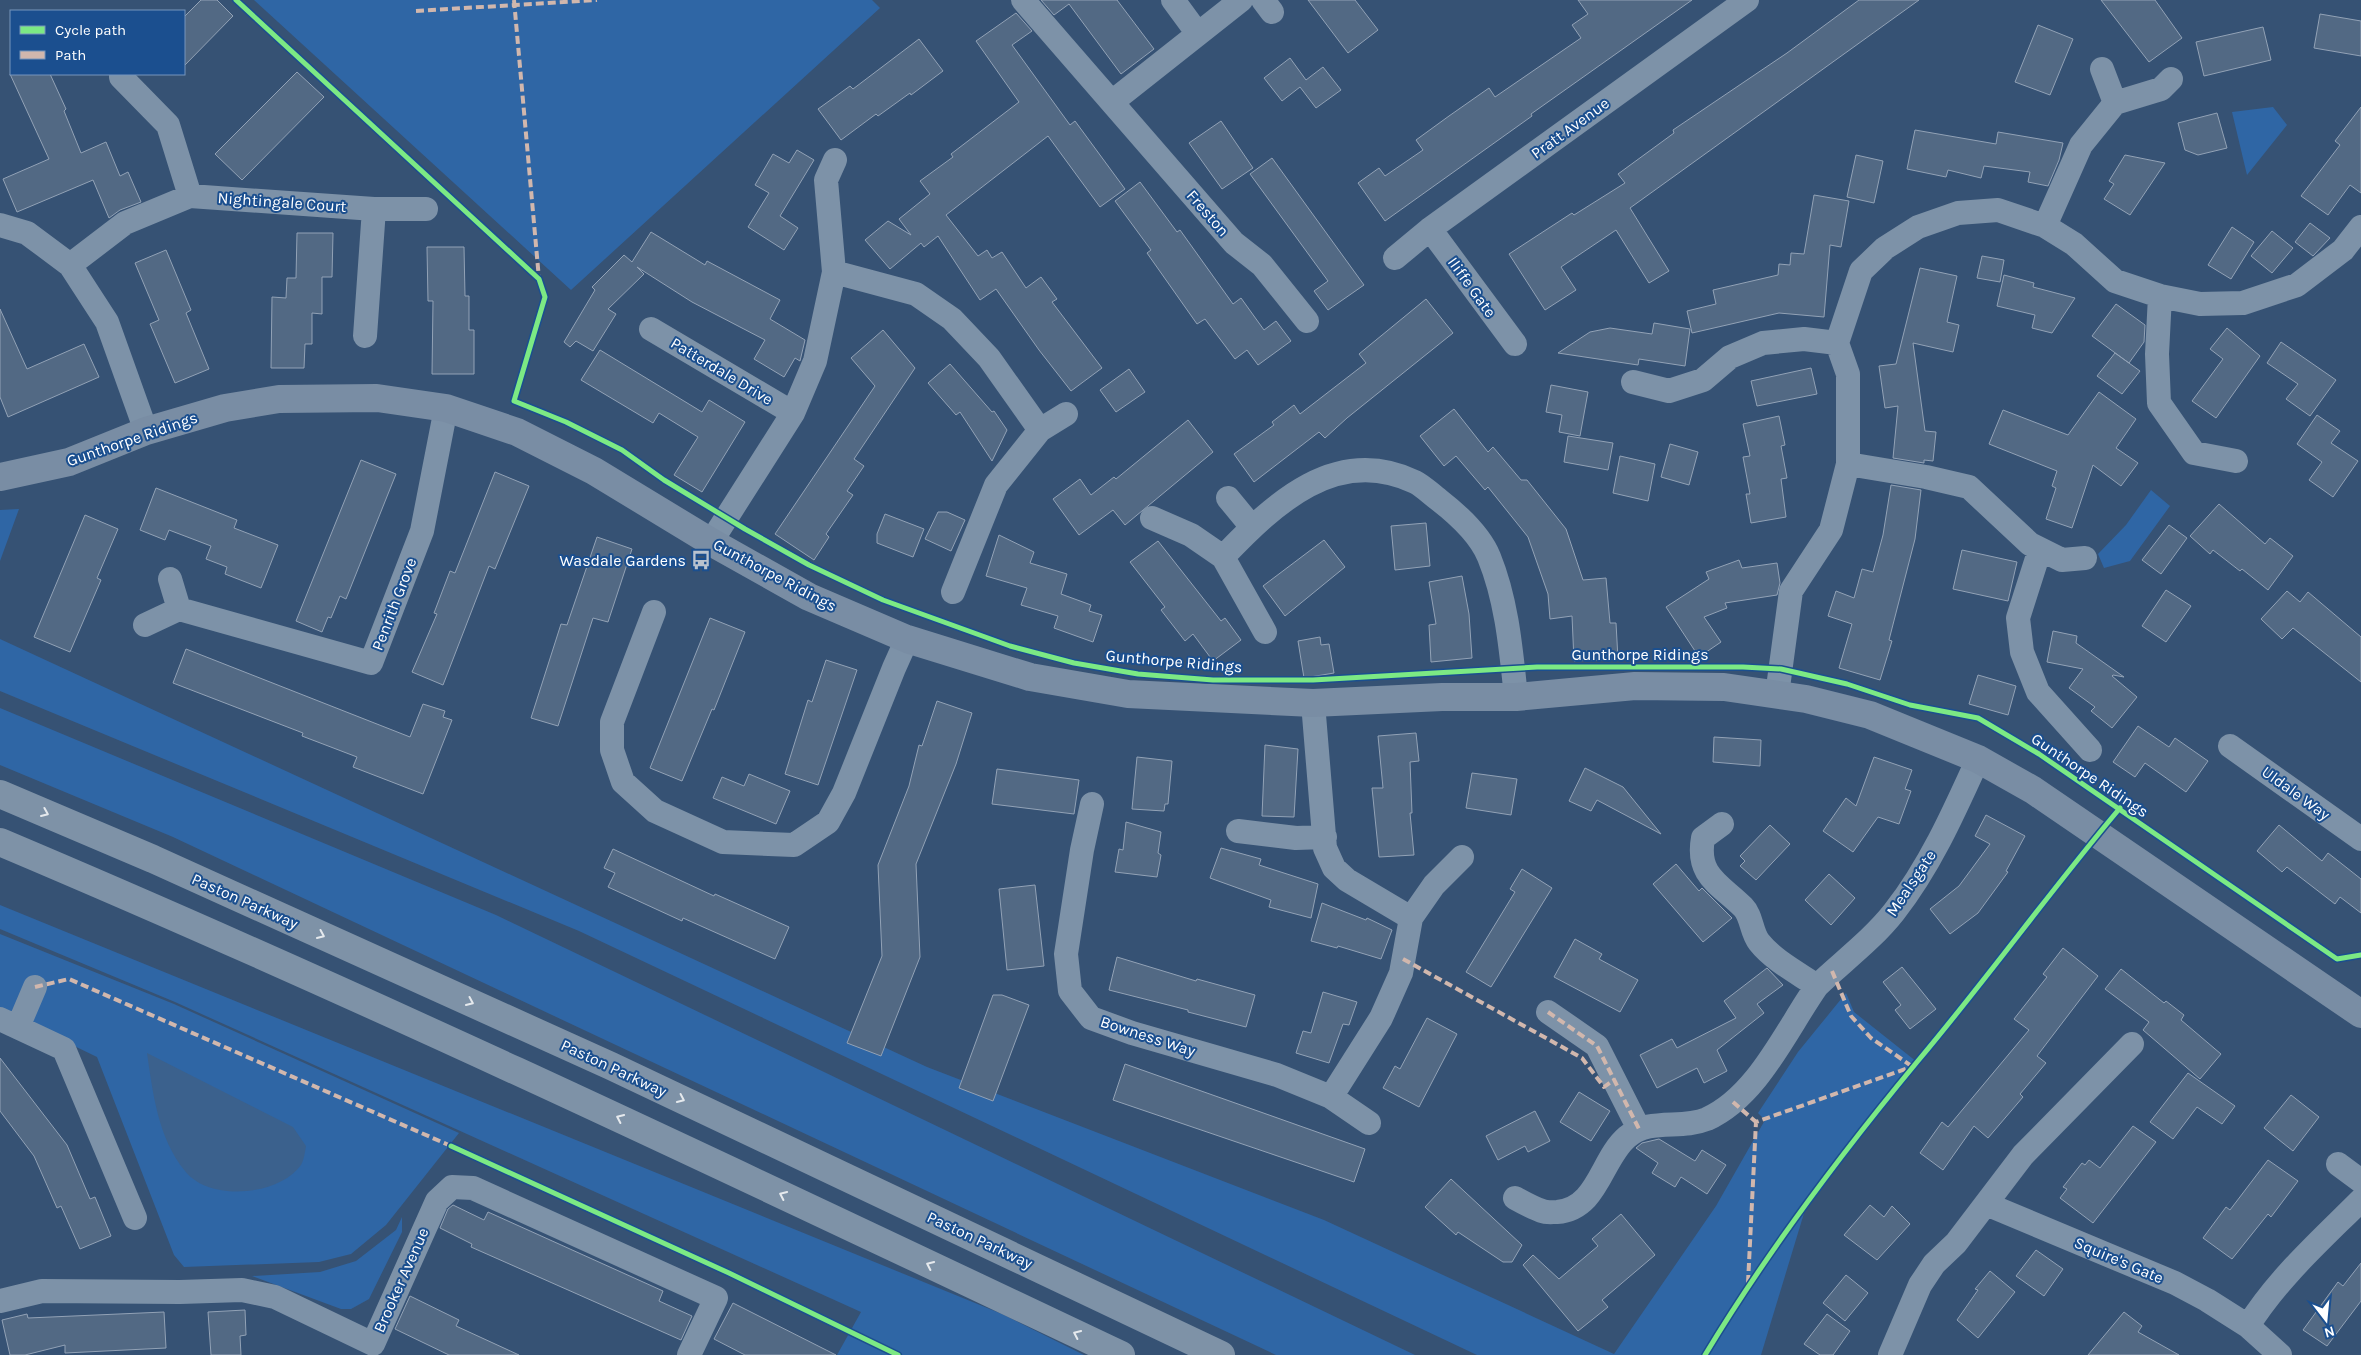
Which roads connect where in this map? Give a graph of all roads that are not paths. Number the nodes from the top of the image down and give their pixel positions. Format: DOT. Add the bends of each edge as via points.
graph roads {
  1 [pos="1023,0"];
  2 [pos="1173,0"];
  3 [pos="1241,0"];
  4 [pos="1747,0"];
  5 [pos="1198,34"];
  6 [pos="2102,69"];
  7 [pos="120,77"];
  8 [pos="2171,79"];
  9 [pos="1112,102"];
  10 [pos="2115,103"];
  11 [pos="835,160"];
  12 [pos="190,196"];
  13 [pos="374,209"];
  14 [pos="426,209"];
  15 [pos="0,225"];
  16 [pos="2045,226"];
  17 [pos="2361,227"];
  18 [pos="1430,229"];
  19 [pos="1395,258"];
  20 [pos="70,265"];
  21 [pos="834,272"];
  22 [pos="2160,296"];
  23 [pos="1307,321"];
  24 [pos="651,329"];
  25 [pos="365,336"];
  26 [pos="1837,343"];
  27 [pos="1515,344"];
  28 [pos="1633,382"];
  29 [pos="446,408"];
  30 [pos="792,413"];
  31 [pos="1066,414"];
  32 [pos="1040,430"];
  33 [pos="146,431"];
  34 [pos="2236,461"];
  35 [pos="1848,464"];
  36 [pos="0,477"];
  37 [pos="1228,498"];
  38 [pos="1152,518"];
  39 [pos="1252,527"];
  40 [pos="711,542"];
  41 [pos="2040,550"];
  42 [pos="1223,557"];
  43 [pos="2085,558"];
  44 [pos="170,579"];
  45 [pos="953,592"];
  46 [pos="179,609"];
  47 [pos="654,612"];
  48 [pos="144,625"];
  49 [pos="1265,632"];
  50 [pos="907,639"];
  51 [pos="1776,695"];
  52 [pos="1516,697"];
  53 [pos="1313,703"];
  54 [pos="2230,746"];
  55 [pos="2090,750"];
  56 [pos="1978,760"];
  57 [pos="0,794"];
  58 [pos="1092,804"];
  59 [pos="1722,824"];
  60 [pos="1238,831"];
  61 [pos="1325,837"];
  62 [pos="2361,839"];
  63 [pos="0,842"];
  64 [pos="1462,857"];
  65 [pos="1411,918"];
  66 [pos="1817,986"];
  67 [pos="36,987"];
  68 [pos="1548,1012"];
  69 [pos="2361,1014"];
  70 [pos="9,1023"];
  71 [pos="2132,1044"];
  72 [pos="1331,1097"];
  73 [pos="1369,1123"];
  74 [pos="1639,1129"];
  75 [pos="2338,1164"];
  76 [pos="2361,1181"];
  77 [pos="1515,1198"];
  78 [pos="2361,1200"];
  79 [pos="1986,1204"];
  80 [pos="135,1218"];
  81 [pos="0,1301"];
  82 [pos="2248,1326"];
  83 [pos="689,1355"];
  84 [pos="1121,1355"];
  85 [pos="1222,1355"];
  86 [pos="1890,1355"];
  87 [pos="2280,1355"];
  1 -- 9 [label="street, Freston"];
  2 -- 5 [label="street"];
  3 -- 5 [label="street"];
  4 -- 18 [label="street, Pratt Avenue"];
  5 -- 9 [label="street"];
  6 -- 10 [label="street"];
  7 -- 12 [label="street" via="140,109 168,125"];
  8 -- 10 [label="street" via="2161,89"];
  9 -- 23 [label="street, Freston" via="1234,243 1262,265"];
  10 -- 16 [label="street" via="2081,146"];
  11 -- 21 [label="street, Patterdale Drive" via="826,180"];
  12 -- 13 [label="street, Nightingale Court"];
  12 -- 20 [label="street, Nightingale Court" via="125,223"];
  13 -- 14 [label="street, Nightingale Court"];
  13 -- 25 [label="street"];
  15 -- 20 [label="street" via="27,233"];
  16 -- 22 [label="street" via="2074,244 2115,280"];
  16 -- 26 [label="street" via="1998,210 1958,213 1918,227 1885,248 1862,271"];
  17 -- 22 [label="street" via="2343,250 2296,285 2242,303 2200,304"];
  18 -- 19 [label="street, Pratt Avenue"];
  18 -- 27 [label="street, Iliffe Gate"];
  20 -- 33 [label="street" via="107,322"];
  21 -- 30 [label="street, Patterdale Drive" via="815,361"];
  21 -- 32 [label="street" via="916,294 952,319 989,358"];
  22 -- 34 [label="street" via="2157,354 2160,403 2194,453"];
  24 -- 30 [label="street, Patterdale Drive"];
  26 -- 28 [label="street" via="1804,339 1763,343 1730,357 1703,380 1669,391"];
  26 -- 35 [label="street" via="1848,374"];
  29 -- 33 [label="street, Gunthorpe Ridings" via="377,398 279,399 225,408"];
  29 -- 40 [label="street, Gunthorpe Ridings" via="525,436 594,471"];
  29 -- 46 [label="street, Penrith Grove" via="422,531 371,663"];
  30 -- 40 [label="street, Patterdale Drive"];
  31 -- 32 [label="street"];
  32 -- 45 [label="street" via="996,485"];
  33 -- 36 [label="street, Gunthorpe Ridings" via="69,462"];
  35 -- 41 [label="street" via="1969,487"];
  35 -- 51 [label="street" via="1831,530 1791,591"];
  37 -- 39 [label="street"];
  38 -- 42 [label="street" via="1191,535"];
  39 -- 42 [label="street"];
  39 -- 52 [label="street" via="1297,490 1334,475 1374,468 1416,482 1460,517 1488,554 1502,592"];
  40 -- 50 [label="street, Gunthorpe Ridings" via="809,597"];
  41 -- 43 [label="street" via="2062,560"];
  41 -- 55 [label="street" via="2018,618 2022,652 2038,692"];
  42 -- 49 [label="street"];
  44 -- 46 [label="street"];
  46 -- 48 [label="street"];
  47 -- 50 [label="street" via="612,722 612,750 623,782 655,811 722,842 794,845 828,822 844,793"];
  50 -- 53 [label="street, Gunthorpe Ridings" via="1030,677 1128,694"];
  51 -- 52 [label="street, Gunthorpe Ridings" via="1692,685 1635,686"];
  51 -- 56 [label="street, Gunthorpe Ridings" via="1870,715"];
  52 -- 53 [label="street, Gunthorpe Ridings"];
  53 -- 61 [label="street"];
  54 -- 62 [label="street, Uldale Way"];
  56 -- 66 [label="street, Mealsgate" via="1944,833 1893,914"];
  56 -- 69 [label="street, Gunthorpe Ridings" via="2049,801"];
  57 -- 85 [label="highway, Paston Parkway, one-way" via="611,1066"];
  58 -- 72 [label="street, Bowness Way" via="1066,954 1070,991 1091,1018 1277,1076"];
  59 -- 66 [label="street" via="1703,838 1700,855 1713,881 1744,908 1757,940"];
  60 -- 61 [label="street" via="1296,838"];
  61 -- 65 [label="street" via="1325,848 1334,868 1347,880"];
  84 -- 63 [label="highway, one-way" via="582,1100 131,897"];
  64 -- 65 [label="street" via="1434,885"];
  65 -- 72 [label="street" via="1401,973 1381,1018"];
  66 -- 74 [label="street, Mealsgate" via="1766,1064 1740,1096 1707,1119"];
  67 -- 70 [label="street"];
  68 -- 74 [label="street" via="1597,1046"];
  70 -- 80 [label="street" via="64,1049"];
  71 -- 79 [label="street" via="2023,1155"];
  72 -- 73 [label="street, Bowness Way"];
  74 -- 77 [label="street, Mealsgate" via="1619,1145 1587,1198 1576,1206 1544,1212"];
  75 -- 76 [label="street"];
  78 -- 82 [label="street" via="2283,1278"];
  79 -- 82 [label="street, Squire's Gate" via="2175,1284"];
  79 -- 86 [label="street" via="1920,1284"];
  81 -- 83 [label="street, Brooker Avenue" via="42,1291 242,1290 275,1297 373,1344 437,1201 452,1187 473,1188 716,1298"];
  82 -- 87 [label="street, Squire's Gate"];
}
